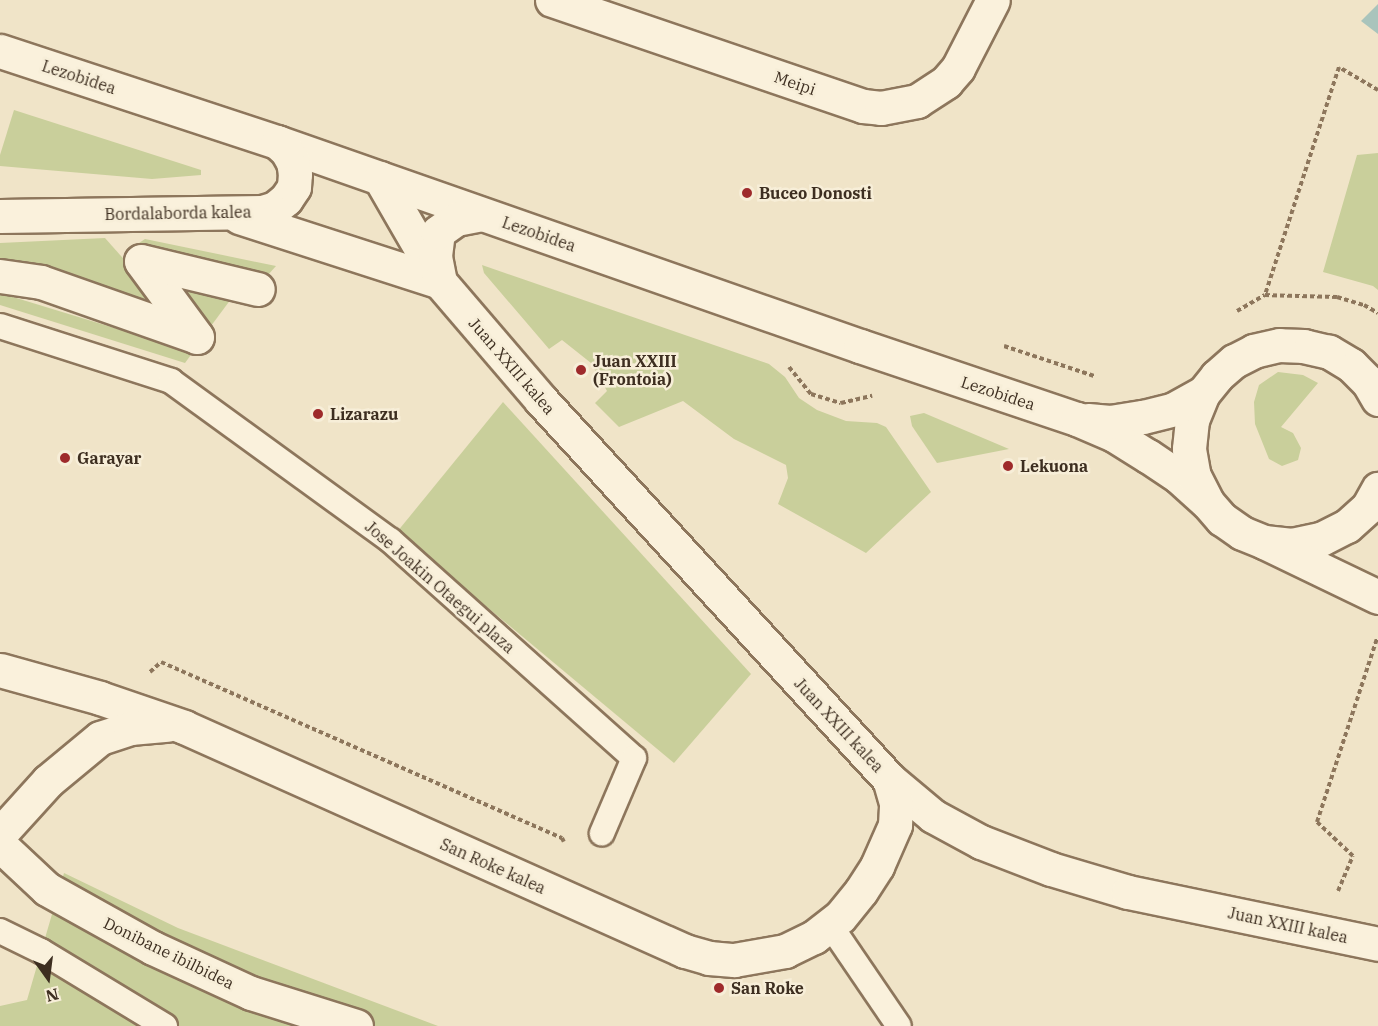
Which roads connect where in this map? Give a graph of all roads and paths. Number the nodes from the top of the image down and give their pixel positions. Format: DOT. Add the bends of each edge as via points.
graph roads {
  1 [pos="552,0"];
  2 [pos="993,0"];
  3 [pos="0,51"];
  4 [pos="1378,90"];
  5 [pos="277,142"];
  6 [pos="380,178"];
  7 [pos="226,213"];
  8 [pos="108,214"];
  9 [pos="481,214"];
  10 [pos="0,216"];
  11 [pos="141,261"];
  12 [pos="0,276"];
  13 [pos="440,282"];
  14 [pos="258,289"];
  15 [pos="1265,295"];
  16 [pos="1236,312"];
  17 [pos="1378,313"];
  18 [pos="0,326"];
  19 [pos="998,344"];
  20 [pos="786,363"];
  21 [pos="1099,377"];
  22 [pos="1203,393"];
  23 [pos="1378,399"];
  24 [pos="841,403"];
  25 [pos="1077,419"];
  26 [pos="1378,489"];
  27 [pos="1207,502"];
  28 [pos="1264,542"];
  29 [pos="1378,597"];
  30 [pos="1378,635"];
  31 [pos="0,670"];
  32 [pos="184,727"];
  33 [pos="889,779"];
  34 [pos="602,833"];
  35 [pos="0,834"];
  36 [pos="0,845"];
  37 [pos="1338,895"];
  38 [pos="830,925"];
  39 [pos="0,931"];
  40 [pos="1378,944"];
  41 [pos="165,1026"];
  42 [pos="356,1026"];
  43 [pos="899,1026"];
  1 -- 2 [label="street, Meipi" via="863,106 881,108 916,101 946,82 958,68"];
  3 -- 5 [label="street, Lezobidea"];
  4 -- 15 [label="path" via="1339,67"];
  5 -- 6 [label="street, Lezobidea"];
  5 -- 7 [label="street, Bordalaborda kalea" via="287,151 296,174 286,199 262,212"];
  6 -- 9 [label="street, Lezobidea"];
  6 -- 13 [label="street, Juan XXIII kalea"];
  7 -- 8 [label="street, Bordalaborda kalea"];
  7 -- 13 [label="street"];
  8 -- 10 [label="street, Bordalaborda kalea"];
  8 -- 11 [label="street"];
  9 -- 13 [label="street" via="456,219 438,232 435,256"];
  9 -- 25 [label="street, Lezobidea"];
  11 -- 12 [label="street" via="196,337 41,282"];
  11 -- 14 [label="street"];
  13 -- 33 [label="street, Juan XXIII kalea" via="540,400"];
  15 -- 16 [label="path"];
  15 -- 17 [label="path" via="1337,297"];
  18 -- 34 [label="lane, Jose Joakin Otaegui plaza" via="171,381 390,540 634,758"];
  19 -- 21 [label="path"];
  20 -- 24 [label="path" via="811,394"];
  22 -- 23 [label="street" via="1234,361 1279,345 1329,352 1351,365"];
  22 -- 25 [label="street, Lezobidea" via="1174,409 1143,417 1110,422"];
  22 -- 27 [label="street" via="1192,420 1189,448 1194,476"];
  25 -- 27 [label="street, Lezobidea" via="1148,456"];
  26 -- 28 [label="street" via="1368,507 1347,526 1321,539 1293,545"];
  27 -- 28 [label="street, Lezobidea" via="1222,519"];
  28 -- 29 [label="street, Lezobidea"];
  30 -- 37 [label="path" via="1317,822 1353,856"];
  31 -- 32 [label="street, San Roke kalea"];
  32 -- 35 [label="street" via="148,725 100,738 48,781"];
  32 -- 38 [label="street, San Roke kalea" via="685,951 734,960 760,958 814,937"];
  33 -- 38 [label="street, San Roke kalea" via="896,803 895,825 861,891"];
  33 -- 40 [label="street, Juan XXIII kalea" via="933,816 981,842 1051,869 1128,892"];
  36 -- 42 [label="street, Donibane ibilbidea" via="47,889 153,948 250,993"];
  38 -- 43 [label="lane"];
  39 -- 41 [label="lane" via="41,951"];
}
